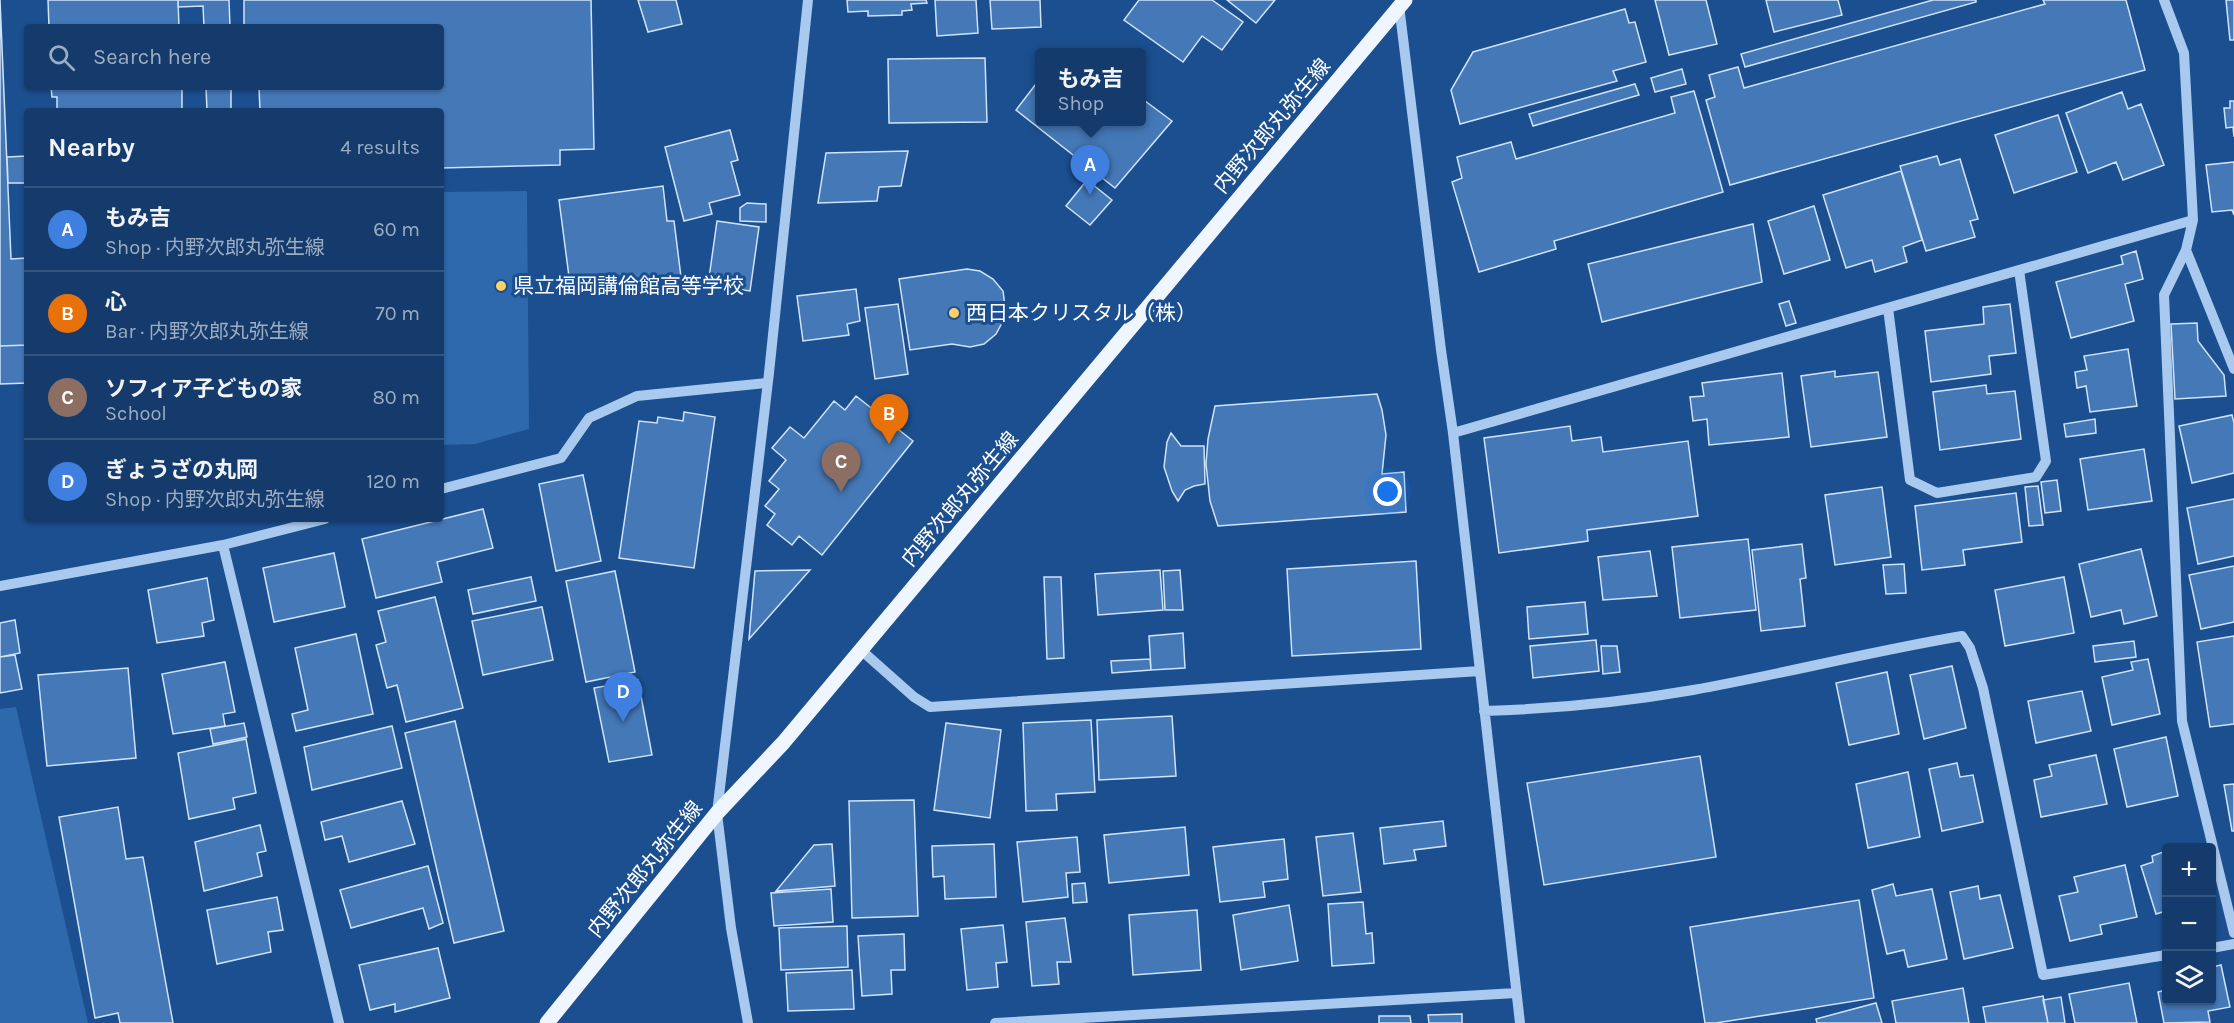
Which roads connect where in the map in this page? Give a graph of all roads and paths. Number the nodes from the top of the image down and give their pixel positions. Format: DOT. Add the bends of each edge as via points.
graph roads {
  1 [pos="808,0"];
  2 [pos="2164,0"];
  3 [pos="1401,2"];
  4 [pos="2193,220"];
  5 [pos="2186,250"];
  6 [pos="2019,270"];
  7 [pos="1888,308"];
  8 [pos="2234,369"];
  9 [pos="767,383"];
  10 [pos="1453,433"];
  11 [pos="444,488"];
  12 [pos="313,522"];
  13 [pos="223,545"];
  14 [pos="0,586"];
  15 [pos="861,650"];
  16 [pos="1480,671"];
  17 [pos="1484,711"];
  18 [pos="717,813"];
  19 [pos="2234,933"];
  20 [pos="2234,944"];
  21 [pos="2216,947"];
  22 [pos="2162,956"];
  23 [pos="1516,993"];
  24 [pos="339,1023"];
  25 [pos="547,1023"];
  26 [pos="748,1023"];
  27 [pos="995,1023"];
  28 [pos="1520,1023"];
  1 -- 9 [label="street"];
  2 -- 4 [label="street" via="2184,53"];
  3 -- 10 [label="street"];
  3 -- 15 [label="main road, 内野次郎丸弥生線"];
  4 -- 5 [label="street"];
  4 -- 6 [label="street"];
  5 -- 8 [label="street"];
  5 -- 19 [label="street" via="2164,296 2182,721"];
  6 -- 7 [label="street"];
  6 -- 7 [label="street" via="2046,461 2036,477 1937,493 1910,480"];
  7 -- 10 [label="street"];
  9 -- 11 [label="street" via="637,396 589,418 561,458"];
  9 -- 18 [label="street"];
  10 -- 16 [label="street"];
  12 -- 13 [label="street"];
  13 -- 14 [label="street"];
  13 -- 24 [label="street"];
  15 -- 16 [label="street" via="930,707"];
  15 -- 18 [label="main road, 内野次郎丸弥生線" via="783,743"];
  16 -- 17 [label="street"];
  17 -- 22 [label="street" via="1542,709 1692,690 1962,636 1983,688 2043,975"];
  17 -- 23 [label="street"];
  18 -- 25 [label="main road, 内野次郎丸弥生線"];
  18 -- 26 [label="street"];
  20 -- 21 [label="street"];
  23 -- 27 [label="street"];
  23 -- 28 [label="street"];
}
